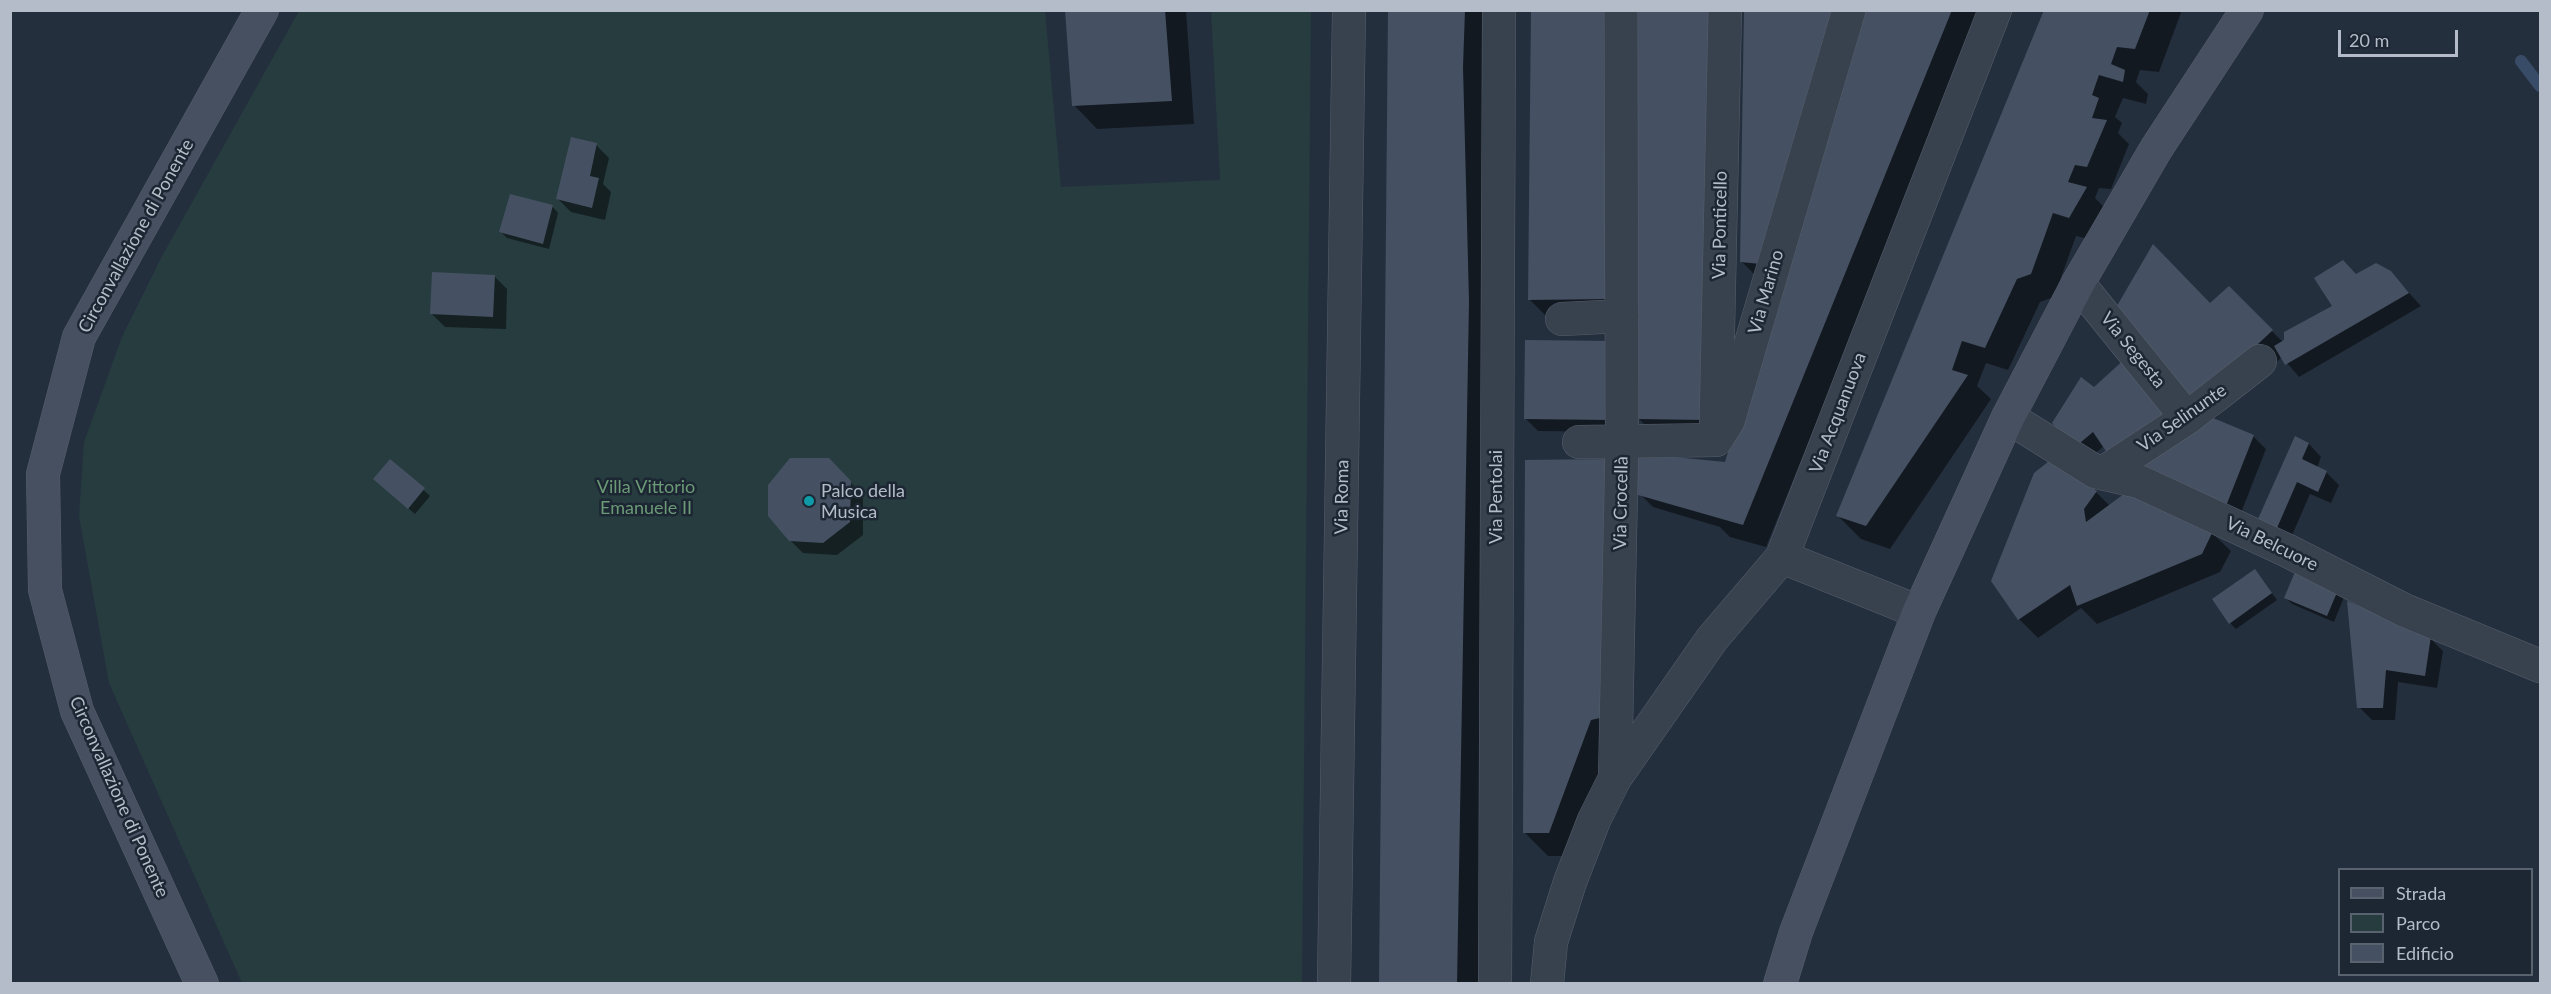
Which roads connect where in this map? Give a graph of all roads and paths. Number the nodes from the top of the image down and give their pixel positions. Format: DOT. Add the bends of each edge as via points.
graph roads {
  1 [pos="262,10"];
  2 [pos="1349,10"];
  3 [pos="1499,10"];
  4 [pos="1621,10"];
  5 [pos="1725,10"];
  6 [pos="1849,10"];
  7 [pos="1995,10"];
  8 [pos="2244,15"];
  9 [pos="2078,283"];
  10 [pos="1622,316"];
  11 [pos="1562,319"];
  12 [pos="2260,361"];
  13 [pos="2008,417"];
  14 [pos="2187,418"];
  15 [pos="1716,440"];
  16 [pos="1622,441"];
  17 [pos="1579,442"];
  18 [pos="2103,473"];
  19 [pos="1782,557"];
  20 [pos="1919,612"];
  21 [pos="2541,666"];
  22 [pos="1615,778"];
  23 [pos="202,984"];
  24 [pos="1334,984"];
  25 [pos="1495,984"];
  26 [pos="1546,984"];
  27 [pos="1780,984"];
  1 -- 23 [label="main road, Circonvallazione di Ponente" via="80,337 43,474 45,590 77,711"];
  2 -- 24 [label="street, Via Roma"];
  3 -- 25 [label="street, Via Pentolai"];
  4 -- 10 [label="street, Via Crocellà"];
  5 -- 15 [label="street, Via Ponticello"];
  6 -- 15 [label="street, Via Marino" via="1728,421"];
  7 -- 19 [label="street, Via Acquanuova"];
  8 -- 9 [label="main road" via="2156,149"];
  9 -- 13 [label="main road"];
  9 -- 14 [label="street, Via Segesta"];
  10 -- 11 [label="street"];
  10 -- 16 [label="street, Via Crocellà"];
  12 -- 14 [label="street, Via Selinunte"];
  13 -- 18 [label="street, Via Belcuore"];
  13 -- 20 [label="main road"];
  14 -- 18 [label="street, Via Selinunte"];
  15 -- 16 [label="street"];
  16 -- 17 [label="street"];
  16 -- 22 [label="street, Via Crocellà"];
  18 -- 21 [label="street, Via Belcuore" via="2140,482 2404,609"];
  19 -- 20 [label="street"];
  19 -- 22 [label="street, Via Acquanuova" via="1712,639"];
  20 -- 27 [label="main road" via="1796,932"];
  22 -- 26 [label="street, Via Crocellà" via="1570,882 1551,942"];
}
